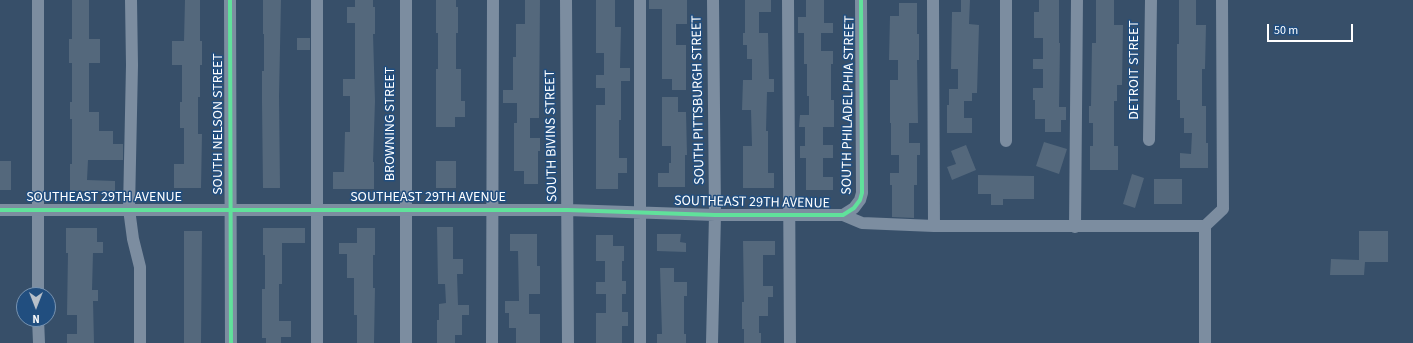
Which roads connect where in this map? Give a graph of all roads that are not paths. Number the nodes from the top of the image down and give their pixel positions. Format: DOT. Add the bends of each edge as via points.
graph roads {
  1 [pos="38,0"];
  2 [pos="131,0"];
  3 [pos="230,0"];
  4 [pos="317,0"];
  5 [pos="406,0"];
  6 [pos="493,0"];
  7 [pos="566,0"];
  8 [pos="640,0"];
  9 [pos="712,0"];
  10 [pos="788,0"];
  11 [pos="861,0"];
  12 [pos="933,0"];
  13 [pos="1006,0"];
  14 [pos="1077,0"];
  15 [pos="1150,0"];
  16 [pos="1222,0"];
  17 [pos="1149,140"];
  18 [pos="1006,141"];
  19 [pos="854,208"];
  20 [pos="38,209"];
  21 [pos="129,209"];
  22 [pos="231,209"];
  23 [pos="317,209"];
  24 [pos="406,209"];
  25 [pos="494,209"];
  26 [pos="0,210"];
  27 [pos="568,210"];
  28 [pos="640,212"];
  29 [pos="715,215"];
  30 [pos="789,215"];
  31 [pos="843,215"];
  32 [pos="934,226"];
  33 [pos="1075,226"];
  34 [pos="1205,226"];
  35 [pos="38,287"];
  36 [pos="38,327"];
  37 [pos="38,343"];
  38 [pos="140,343"];
  39 [pos="231,343"];
  40 [pos="317,343"];
  41 [pos="406,343"];
  42 [pos="492,343"];
  43 [pos="568,343"];
  44 [pos="640,343"];
  45 [pos="712,343"];
  46 [pos="790,343"];
  47 [pos="1205,343"];
  1 -- 20 [label="street"];
  2 -- 21 [label="street"];
  3 -- 22 [label="street, SOUTH NELSON STREET"];
  4 -- 23 [label="street"];
  5 -- 24 [label="street, BROWNING STREET"];
  6 -- 25 [label="street"];
  7 -- 27 [label="street, SOUTH BIVINS STREET"];
  8 -- 28 [label="street"];
  9 -- 29 [label="street, SOUTH PITTSBURGH STREET"];
  10 -- 30 [label="street"];
  11 -- 19 [label="street, SOUTH PHILADELPHIA STREET" via="862,193"];
  12 -- 32 [label="street"];
  13 -- 18 [label="street"];
  14 -- 33 [label="street"];
  15 -- 17 [label="street, DETROIT STREET"];
  16 -- 34 [label="street" via="1223,209"];
  19 -- 31 [label="street, SOUTHEAST 29TH AVENUE"];
  20 -- 21 [label="street, SOUTHEAST 29TH AVENUE"];
  20 -- 26 [label="street, SOUTHEAST 29TH AVENUE"];
  20 -- 35 [label="street"];
  21 -- 22 [label="street, SOUTHEAST 29TH AVENUE"];
  21 -- 38 [label="street" via="140,267"];
  22 -- 23 [label="street, SOUTHEAST 29TH AVENUE"];
  22 -- 39 [label="street, SOUTH NELSON STREET"];
  23 -- 24 [label="street, SOUTHEAST 29TH AVENUE"];
  23 -- 40 [label="street"];
  24 -- 25 [label="street, SOUTHEAST 29TH AVENUE"];
  24 -- 41 [label="street, BROWNING STREET"];
  25 -- 27 [label="street, SOUTHEAST 29TH AVENUE"];
  25 -- 42 [label="street"];
  27 -- 28 [label="street, SOUTHEAST 29TH AVENUE"];
  27 -- 43 [label="street, SOUTH BIVINS STREET"];
  28 -- 29 [label="street, SOUTHEAST 29TH AVENUE"];
  28 -- 44 [label="street"];
  29 -- 30 [label="street, SOUTHEAST 29TH AVENUE"];
  29 -- 45 [label="street, SOUTH PITTSBURGH STREET"];
  30 -- 31 [label="street, SOUTHEAST 29TH AVENUE"];
  30 -- 46 [label="street"];
  31 -- 32 [label="street" via="862,223"];
  32 -- 33 [label="street"];
  33 -- 34 [label="street"];
  34 -- 47 [label="street"];
  36 -- 37 [label="street"];
}
